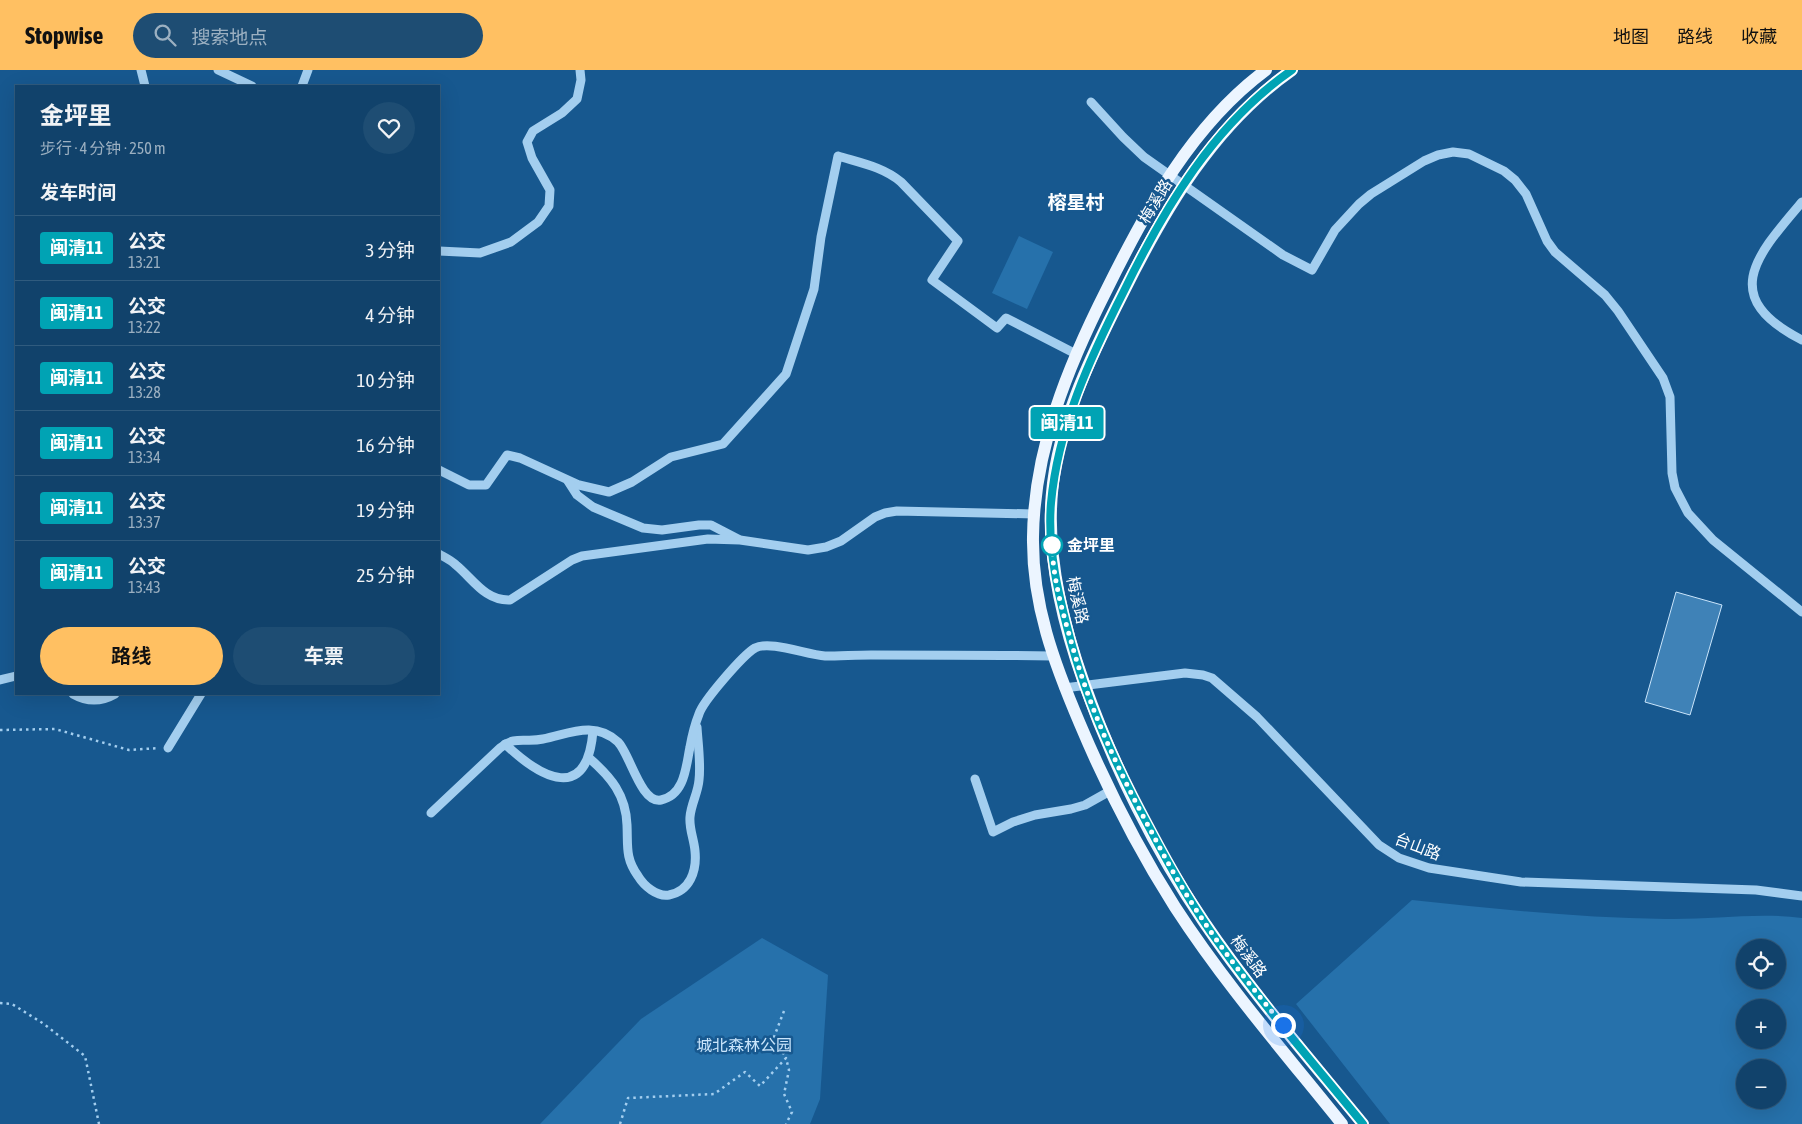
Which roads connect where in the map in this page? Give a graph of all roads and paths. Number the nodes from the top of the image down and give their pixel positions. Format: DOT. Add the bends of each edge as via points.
graph roads {
  1 [pos="141,70"];
  2 [pos="218,70"];
  3 [pos="308,70"];
  4 [pos="576,70"];
  5 [pos="580,70"];
  6 [pos="1266,70"];
  7 [pos="1292,70"];
  8 [pos="581,80"];
  9 [pos="145,85"];
  10 [pos="250,85"];
  11 [pos="302,85"];
  12 [pos="1091,102"];
  13 [pos="1169,175"];
  14 [pos="1184,184"];
  15 [pos="1802,202"];
  16 [pos="440,251"];
  17 [pos="1802,340"];
  18 [pos="1076,354"];
  19 [pos="440,470"];
  20 [pos="568,480"];
  21 [pos="1034,514"];
  22 [pos="740,540"];
  23 [pos="440,555"];
  24 [pos="1802,612"];
  25 [pos="1052,656"];
  26 [pos="15,676"];
  27 [pos="0,680"];
  28 [pos="1085,685"];
  29 [pos="1064,688"];
  30 [pos="76,695"];
  31 [pos="113,695"];
  32 [pos="199,695"];
  33 [pos="697,720"];
  34 [pos="0,730"];
  35 [pos="593,731"];
  36 [pos="505,744"];
  37 [pos="168,748"];
  38 [pos="589,758"];
  39 [pos="975,779"];
  40 [pos="1110,791"];
  41 [pos="431,813"];
  42 [pos="1802,896"];
  43 [pos="0,1003"];
  44 [pos="784,1011"];
  45 [pos="786,1058"];
  46 [pos="99,1124"];
  47 [pos="620,1124"];
  48 [pos="786,1124"];
  49 [pos="1342,1124"];
  50 [pos="1363,1124"];
  1 -- 9 [label="street"];
  2 -- 10 [label="street"];
  3 -- 11 [label="street"];
  4 -- 8 [label="street"];
  5 -- 8 [label="street"];
  6 -- 13 [label="main road, 梅溪路" via="1221,110"];
  7 -- 14 [label="main road, 梅溪路" via="1241,113"];
  8 -- 16 [label="street" via="577,99 533,131 528,142 532,158 550,190 548,206 538,222 511,242 480,253"];
  12 -- 13 [label="street" via="1134,149"];
  13 -- 14 [label="street"];
  13 -- 18 [label="main road, 梅溪路" via="1118,266"];
  14 -- 24 [label="street" via="1283,255 1312,270 1335,230 1359,204 1424,161 1438,154 1470,154 1504,171 1526,194 1551,246 1618,311 1663,378 1670,397 1672,473 1675,488 1688,513 1713,540"];
  14 -- 28 [label="main road, 梅溪路" via="1148,244 1104,329 1061,442 1051,508 1052,548 1057,587"];
  15 -- 17 [label="street" via="1768,244 1755,268 1751,289 1754,299 1769,318"];
  18 -- 20 [label="street" via="1006,318 997,328 932,280 958,241 893,175 838,156 814,289 786,374 724,444 671,457 632,482 609,492"];
  18 -- 21 [label="main road, 梅溪路" via="1044,446"];
  19 -- 20 [label="street" via="469,485 486,485 507,455"];
  20 -- 22 [label="street" via="577,495 593,508 643,528 662,530 711,525"];
  21 -- 22 [label="street" via="897,511 875,517 841,541 808,550"];
  21 -- 25 [label="main road, 梅溪路" via="1036,593"];
  22 -- 23 [label="street" via="708,539 582,556 510,600 492,597"];
  25 -- 29 [label="main road, 梅溪路"];
  25 -- 33 [label="street" via="826,656 760,646 747,654 705,701"];
  26 -- 27 [label="street"];
  28 -- 29 [label="street, 台山路"];
  28 -- 42 [label="street, 台山路" via="1185,673 1212,678 1257,717 1379,845 1399,858 1429,868 1521,882 1756,890"];
  28 -- 50 [label="main road, 梅溪路" via="1116,763 1188,897 1236,966"];
  29 -- 40 [label="main road, 梅溪路"];
  30 -- 31 [label="street" via="92,700"];
  32 -- 37 [label="street"];
  33 -- 35 [label="street" via="683,778 674,792 661,800 655,800 643,791 623,748 601,732"];
  33 -- 38 [label="street" via="699,780 690,816 695,863 690,881 676,893 666,896 658,893 638,877 629,860 621,797 610,778"];
  34 -- 37 [label="path" via="55,730 129,750"];
  35 -- 36 [label="street" via="568,732 541,740 518,739"];
  35 -- 38 [label="street"];
  36 -- 38 [label="street" via="527,762 562,779 576,774"];
  36 -- 41 [label="street"];
  39 -- 40 [label="street" via="993,832 1035,815 1085,805"];
  40 -- 49 [label="main road, 梅溪路" via="1130,832 1176,907 1228,983"];
  43 -- 46 [label="path" via="12,1004 85,1056"];
  44 -- 45 [label="path" via="774,1037"];
  45 -- 47 [label="path" via="760,1086 745,1072 714,1094 628,1098"];
  45 -- 48 [label="path" via="789,1070 784,1094 792,1112"];
}
